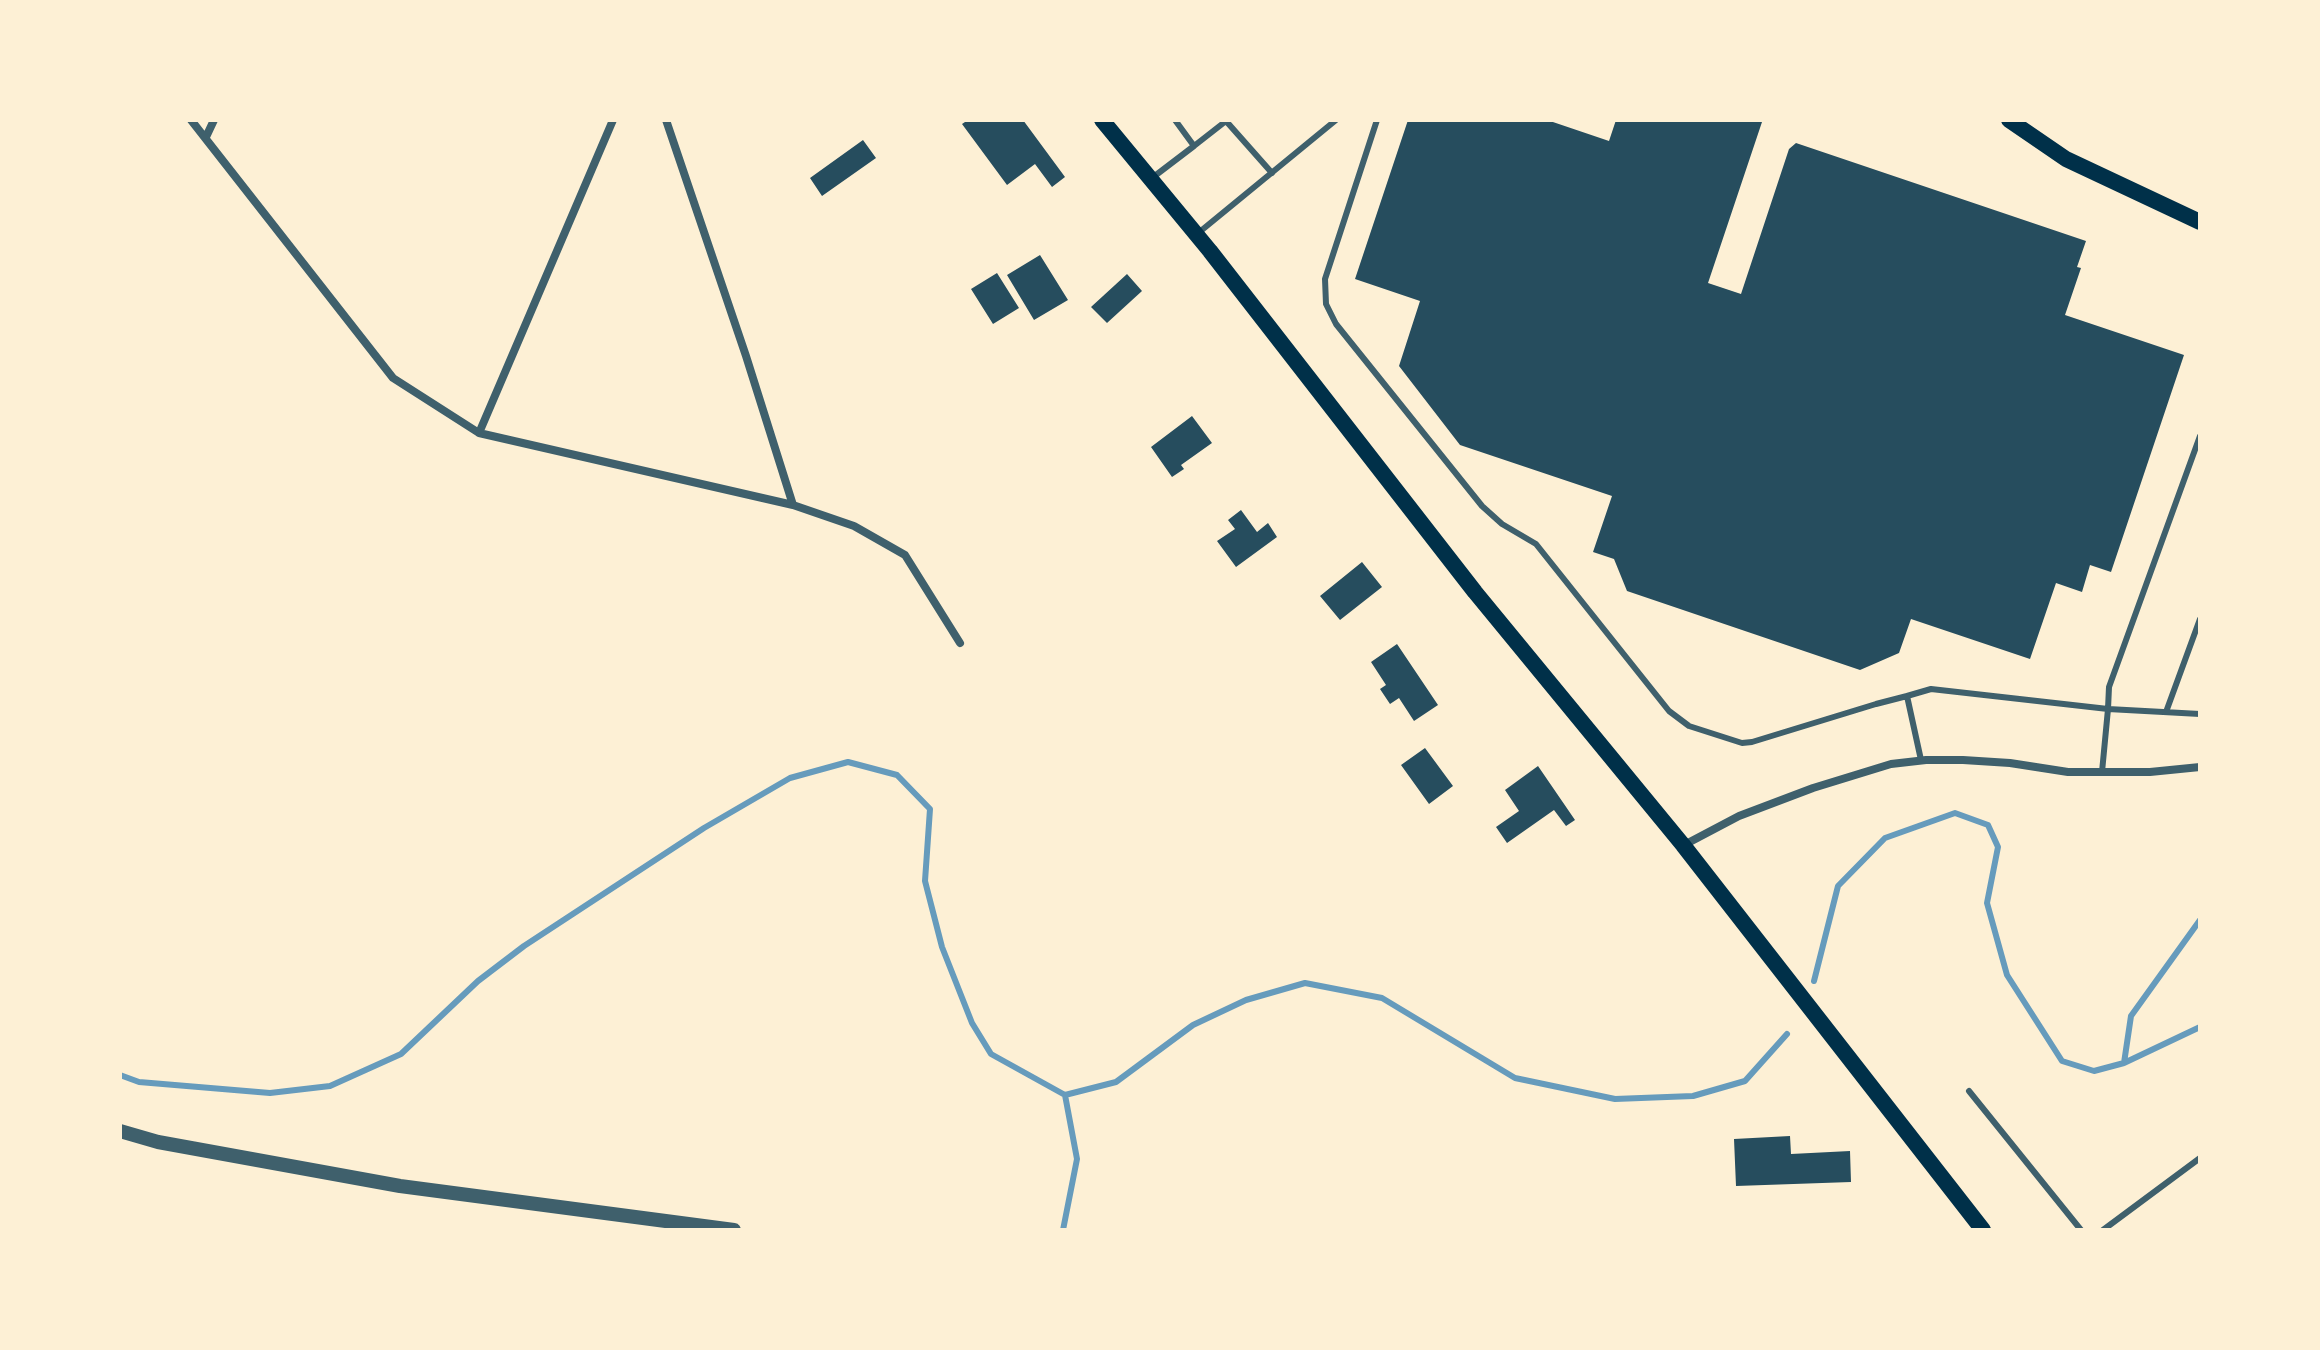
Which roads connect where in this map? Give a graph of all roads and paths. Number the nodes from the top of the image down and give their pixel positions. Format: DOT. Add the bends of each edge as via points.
graph roads {
  1 [pos="191,120"];
  2 [pos="214,120"];
  3 [pos="613,120"];
  4 [pos="666,120"];
  5 [pos="1102,120"];
  6 [pos="1175,120"];
  7 [pos="1336,120"];
  8 [pos="1377,120"];
  9 [pos="2009,120"];
  10 [pos="206,137"];
  11 [pos="1194,146"];
  12 [pos="1272,173"];
  13 [pos="1150,179"];
  14 [pos="2200,222"];
  15 [pos="1196,235"];
  16 [pos="479,433"];
  17 [pos="2200,436"];
  18 [pos="793,505"];
  19 [pos="2200,619"];
  20 [pos="960,643"];
  21 [pos="1907,696"];
  22 [pos="2108,709"];
  23 [pos="2166,712"];
  24 [pos="2200,714"];
  25 [pos="1921,760"];
  26 [pos="2200,767"];
  27 [pos="2102,772"];
  28 [pos="1683,845"];
  29 [pos="1969,1091"];
  30 [pos="120,1131"];
  31 [pos="2200,1158"];
  32 [pos="734,1230"];
  33 [pos="1983,1230"];
  34 [pos="2081,1230"];
  35 [pos="2103,1230"];
  1 -- 10 [label="street"];
  2 -- 10 [label="street"];
  3 -- 16 [label="street"];
  4 -- 18 [label="street"];
  5 -- 13 [label="main road"];
  6 -- 11 [label="lane"];
  7 -- 12 [label="lane"];
  8 -- 21 [label="lane" via="1325,279 1326,304 1336,324 1482,506 1536,544 1669,711 1689,726 1742,743"];
  9 -- 14 [label="main road" via="2066,159"];
  10 -- 16 [label="street" via="393,378"];
  11 -- 12 [label="lane" via="1226,121"];
  11 -- 13 [label="lane"];
  12 -- 15 [label="lane"];
  13 -- 15 [label="main road"];
  15 -- 28 [label="main road" via="1465,580"];
  16 -- 18 [label="street"];
  17 -- 22 [label="lane" via="2109,687"];
  18 -- 20 [label="street" via="854,526 905,555"];
  19 -- 23 [label="lane"];
  21 -- 22 [label="lane" via="1931,689"];
  21 -- 25 [label="lane"];
  22 -- 23 [label="lane"];
  22 -- 27 [label="lane"];
  23 -- 24 [label="lane"];
  25 -- 27 [label="street"];
  25 -- 28 [label="street" via="1813,788 1739,816"];
  26 -- 27 [label="street"];
  28 -- 33 [label="main road"];
  29 -- 34 [label="lane"];
  30 -- 32 [label="street" via="400,1186"];
  31 -- 35 [label="lane"];
}
